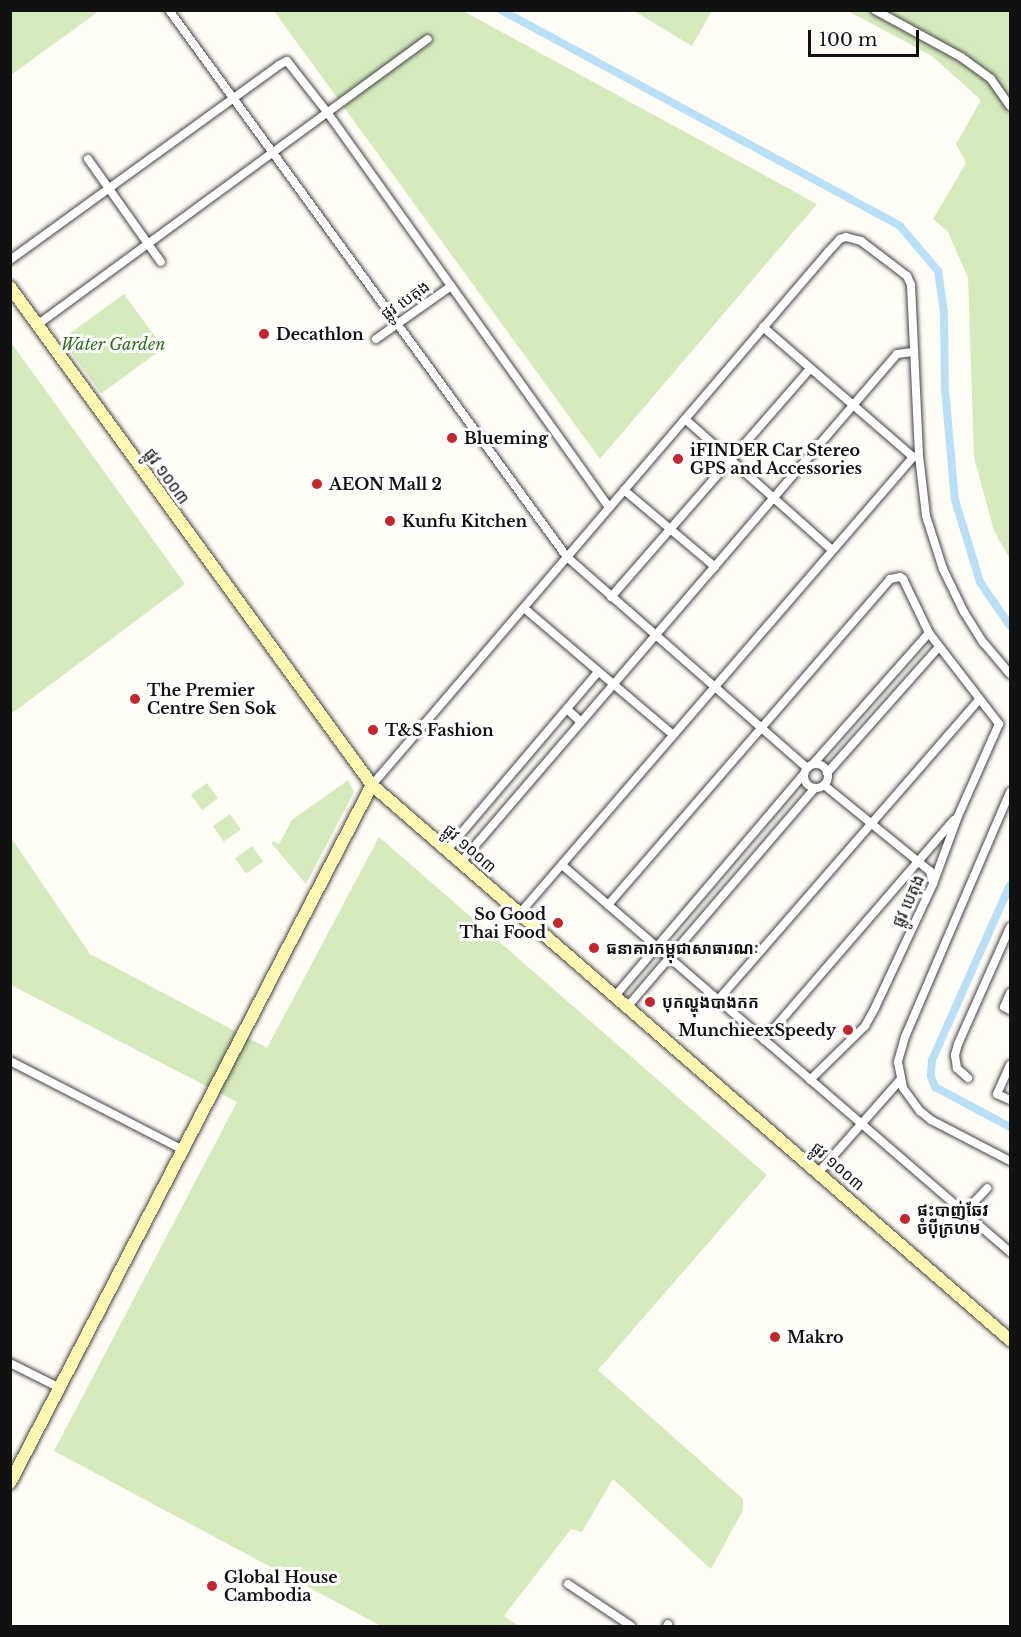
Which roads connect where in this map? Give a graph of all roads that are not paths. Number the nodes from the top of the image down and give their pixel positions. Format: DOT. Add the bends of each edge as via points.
graph roads {
  1 [pos="169,10"];
  2 [pos="875,10"];
  3 [pos="428,39"];
  4 [pos="233,99"];
  5 [pos="1011,106"];
  6 [pos="327,112"];
  7 [pos="273,153"];
  8 [pos="88,159"];
  9 [pos="109,188"];
  10 [pos="147,242"];
  11 [pos="10,260"];
  12 [pos="161,262"];
  13 [pos="451,286"];
  14 [pos="10,287"];
  15 [pos="398,324"];
  16 [pos="38,325"];
  17 [pos="763,327"];
  18 [pos="376,339"];
  19 [pos="913,352"];
  20 [pos="810,369"];
  21 [pos="853,406"];
  22 [pos="685,419"];
  23 [pos="916,456"];
  24 [pos="731,460"];
  25 [pos="624,490"];
  26 [pos="774,498"];
  27 [pos="609,508"];
  28 [pos="670,529"];
  29 [pos="832,550"];
  30 [pos="567,557"];
  31 [pos="715,567"];
  32 [pos="611,597"];
  33 [pos="524,608"];
  34 [pos="929,633"];
  35 [pos="656,636"];
  36 [pos="938,648"];
  37 [pos="598,672"];
  38 [pos="1011,674"];
  39 [pos="613,686"];
  40 [pos="714,687"];
  41 [pos="979,700"];
  42 [pos="567,709"];
  43 [pos="581,722"];
  44 [pos="762,729"];
  45 [pos="673,735"];
  46 [pos="808,769"];
  47 [pos="827,773"];
  48 [pos="372,785"];
  49 [pos="819,786"];
  50 [pos="1011,792"];
  51 [pos="958,816"];
  52 [pos="871,823"];
  53 [pos="447,850"];
  54 [pos="917,861"];
  55 [pos="461,862"];
  56 [pos="562,865"];
  57 [pos="933,884"];
  58 [pos="608,905"];
  59 [pos="520,914"];
  60 [pos="1011,927"];
  61 [pos="657,947"];
  62 [pos="669,957"];
  63 [pos="1011,993"];
  64 [pos="615,996"];
  65 [pos="718,1000"];
  66 [pos="628,1006"];
  67 [pos="1011,1010"];
  68 [pos="764,1040"];
  69 [pos="10,1061"];
  70 [pos="1011,1065"];
  71 [pos="968,1078"];
  72 [pos="810,1080"];
  73 [pos="900,1080"];
  74 [pos="1011,1101"];
  75 [pos="861,1124"];
  76 [pos="183,1150"];
  77 [pos="1011,1161"];
  78 [pos="819,1172"];
  79 [pos="987,1188"];
  80 [pos="964,1213"];
  81 [pos="1010,1250"];
  82 [pos="1011,1340"];
  83 [pos="10,1363"];
  84 [pos="60,1388"];
  85 [pos="10,1483"];
  86 [pos="568,1584"];
  87 [pos="632,1626"];
  1 -- 4 [label="street"];
  2 -- 5 [label="street" via="961,57 991,79"];
  3 -- 6 [label="street"];
  4 -- 6 [label="street" via="286,62"];
  4 -- 7 [label="street"];
  4 -- 9 [label="street"];
  6 -- 7 [label="street"];
  6 -- 13 [label="street"];
  7 -- 10 [label="street"];
  7 -- 15 [label="street"];
  8 -- 9 [label="street"];
  9 -- 10 [label="street"];
  9 -- 11 [label="street"];
  10 -- 12 [label="street"];
  10 -- 16 [label="street"];
  13 -- 15 [label="street, ផ្លូវ បេតុង"];
  13 -- 27 [label="street"];
  14 -- 16 [label="main road, ផ្លូវ ១០០៣"];
  15 -- 18 [label="street, ផ្លូវ បេតុង"];
  15 -- 30 [label="street"];
  16 -- 48 [label="main road, ផ្លូវ ១០០៣"];
  17 -- 19 [label="street" via="840,239 854,237 907,276 911,285"];
  17 -- 20 [label="street"];
  17 -- 22 [label="street"];
  19 -- 21 [label="street" via="897,354"];
  19 -- 23 [label="street"];
  20 -- 21 [label="street"];
  20 -- 24 [label="street"];
  21 -- 23 [label="street"];
  21 -- 26 [label="street"];
  22 -- 24 [label="street"];
  22 -- 25 [label="street"];
  23 -- 29 [label="street"];
  23 -- 38 [label="street" via="926,516 943,569 972,626"];
  24 -- 26 [label="street"];
  24 -- 28 [label="street"];
  25 -- 27 [label="street"];
  25 -- 28 [label="street"];
  26 -- 29 [label="street"];
  26 -- 31 [label="street"];
  27 -- 30 [label="street"];
  28 -- 31 [label="street"];
  28 -- 32 [label="street"];
  29 -- 40 [label="street"];
  30 -- 32 [label="street"];
  30 -- 33 [label="street"];
  31 -- 35 [label="street"];
  32 -- 35 [label="street"];
  33 -- 37 [label="street"];
  33 -- 48 [label="street"];
  34 -- 36 [label="street"];
  34 -- 44 [label="street" via="906,583 900,577 890,579"];
  34 -- 46 [label="street"];
  35 -- 39 [label="street"];
  35 -- 40 [label="street"];
  36 -- 41 [label="street"];
  36 -- 47 [label="street"];
  37 -- 39 [label="street"];
  37 -- 42 [label="street"];
  39 -- 43 [label="street"];
  39 -- 45 [label="street"];
  40 -- 44 [label="street"];
  40 -- 45 [label="street"];
  41 -- 51 [label="street, ផ្លូវ បេតុង" via="999,724"];
  41 -- 52 [label="street"];
  42 -- 43 [label="street"];
  42 -- 53 [label="street"];
  43 -- 55 [label="street"];
  44 -- 46 [label="street"];
  44 -- 58 [label="street"];
  45 -- 56 [label="street"];
  46 -- 47 [label="street" via="824,767"];
  46 -- 49 [label="street" via="806,783"];
  46 -- 61 [label="street"];
  47 -- 49 [label="street"];
  48 -- 53 [label="main road, ផ្លូវ ១០០៣"];
  48 -- 76 [label="main road"];
  49 -- 52 [label="street"];
  49 -- 62 [label="street"];
  50 -- 73 [label="street" via="905,1037 898,1062"];
  51 -- 54 [label="street"];
  51 -- 57 [label="street, ផ្លូវ បេតុង"];
  52 -- 54 [label="street"];
  52 -- 65 [label="street"];
  53 -- 55 [label="main road, ផ្លូវ ១០០៣"];
  54 -- 57 [label="street" via="930,871"];
  54 -- 68 [label="street"];
  55 -- 59 [label="main road, ផ្លូវ ១០០៣"];
  56 -- 58 [label="street"];
  56 -- 59 [label="street"];
  57 -- 72 [label="street, ផ្លូវ បេតុង" via="865,1026"];
  58 -- 61 [label="street"];
  59 -- 64 [label="main road, ផ្លូវ ១០០៣"];
  60 -- 71 [label="street" via="955,1055 957,1068"];
  61 -- 62 [label="street"];
  61 -- 64 [label="street"];
  62 -- 65 [label="street"];
  62 -- 66 [label="street"];
  63 -- 67 [label="street" via="1004,1007"];
  64 -- 66 [label="main road, ផ្លូវ ១០០៣"];
  65 -- 68 [label="street"];
  66 -- 78 [label="main road, ផ្លូវ ១០០៣"];
  68 -- 72 [label="street"];
  69 -- 76 [label="street"];
  70 -- 74 [label="street" via="997,1094"];
  72 -- 75 [label="street"];
  73 -- 75 [label="street"];
  73 -- 77 [label="street" via="914,1104 931,1120"];
  75 -- 78 [label="street"];
  75 -- 80 [label="street"];
  76 -- 84 [label="main road"];
  78 -- 82 [label="main road, ផ្លូវ ១០០៣"];
  79 -- 80 [label="street"];
  80 -- 81 [label="street"];
  83 -- 84 [label="street"];
  84 -- 85 [label="main road"];
  86 -- 87 [label="street"];
}
